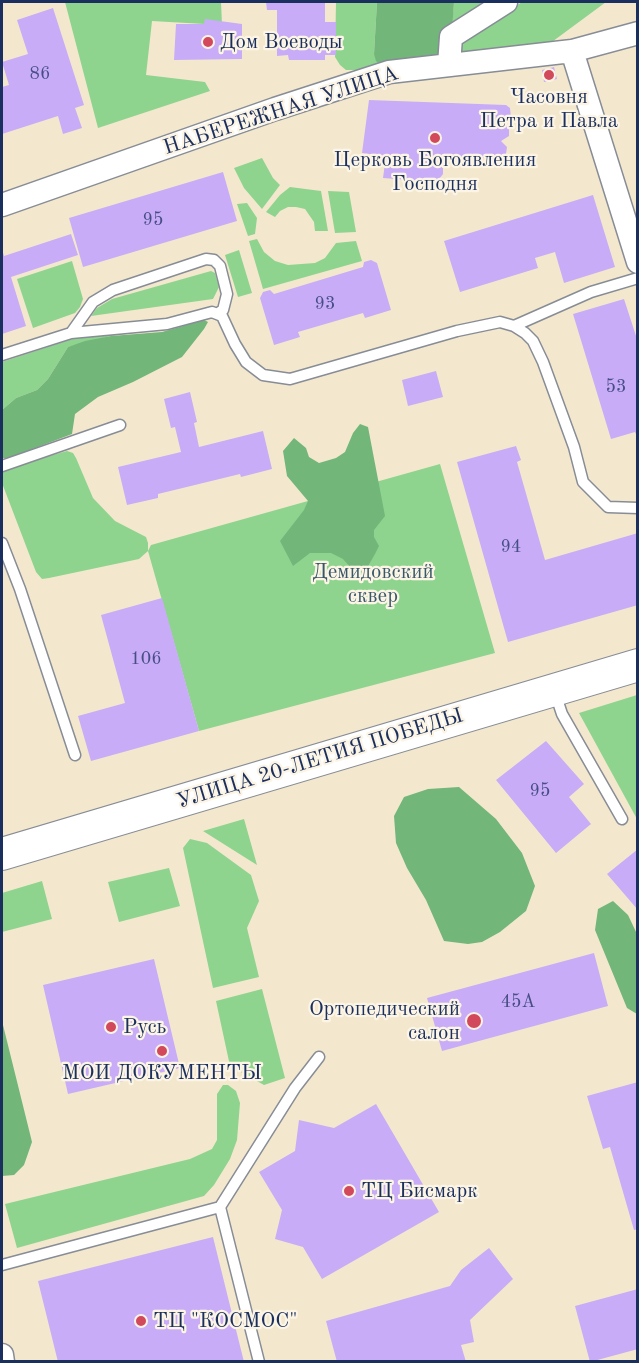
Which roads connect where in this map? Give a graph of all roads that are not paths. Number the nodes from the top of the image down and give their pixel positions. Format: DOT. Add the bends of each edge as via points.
graph roads {
  1 [pos="506,2"];
  2 [pos="638,33"];
  3 [pos="572,51"];
  4 [pos="449,66"];
  5 [pos="2,206"];
  6 [pos="638,262"];
  7 [pos="638,278"];
  8 [pos="218,313"];
  9 [pos="514,326"];
  10 [pos="71,333"];
  11 [pos="2,355"];
  12 [pos="120,425"];
  13 [pos="2,466"];
  14 [pos="638,508"];
  15 [pos="2,543"];
  16 [pos="638,665"];
  17 [pos="554,690"];
  18 [pos="75,755"];
  19 [pos="622,819"];
  20 [pos="2,854"];
  21 [pos="319,1057"];
  22 [pos="220,1207"];
  23 [pos="2,1265"];
  24 [pos="2,1355"];
  25 [pos="3,1362"];
  26 [pos="259,1362"];
  1 -- 4 [label="street" via="451,37"];
  2 -- 3 [label="street, НАБЕРЕЖНАЯ УЛИЦА"];
  3 -- 4 [label="street, НАБЕРЕЖНАЯ УЛИЦА"];
  3 -- 6 [label="street"];
  4 -- 5 [label="street, НАБЕРЕЖНАЯ УЛИЦА" via="389,72"];
  7 -- 9 [label="lane" via="591,292"];
  8 -- 9 [label="lane" via="246,362 263,375 291,379 457,331 500,322"];
  8 -- 10 [label="lane" via="206,312 167,324"];
  8 -- 10 [label="lane" via="227,294 220,266 206,259 113,291 93,302"];
  9 -- 14 [label="lane" via="533,341 543,362 583,482 608,507"];
  10 -- 11 [label="lane"];
  12 -- 13 [label="lane"];
  15 -- 18 [label="lane"];
  16 -- 17 [label="street, УЛИЦА 20-ЛЕТИЯ ПОБЕДЫ"];
  17 -- 19 [label="lane" via="562,714"];
  17 -- 20 [label="street, УЛИЦА 20-ЛЕТИЯ ПОБЕДЫ"];
  21 -- 22 [label="lane"];
  22 -- 23 [label="lane"];
  22 -- 26 [label="lane"];
  24 -- 25 [label="street"];
}
